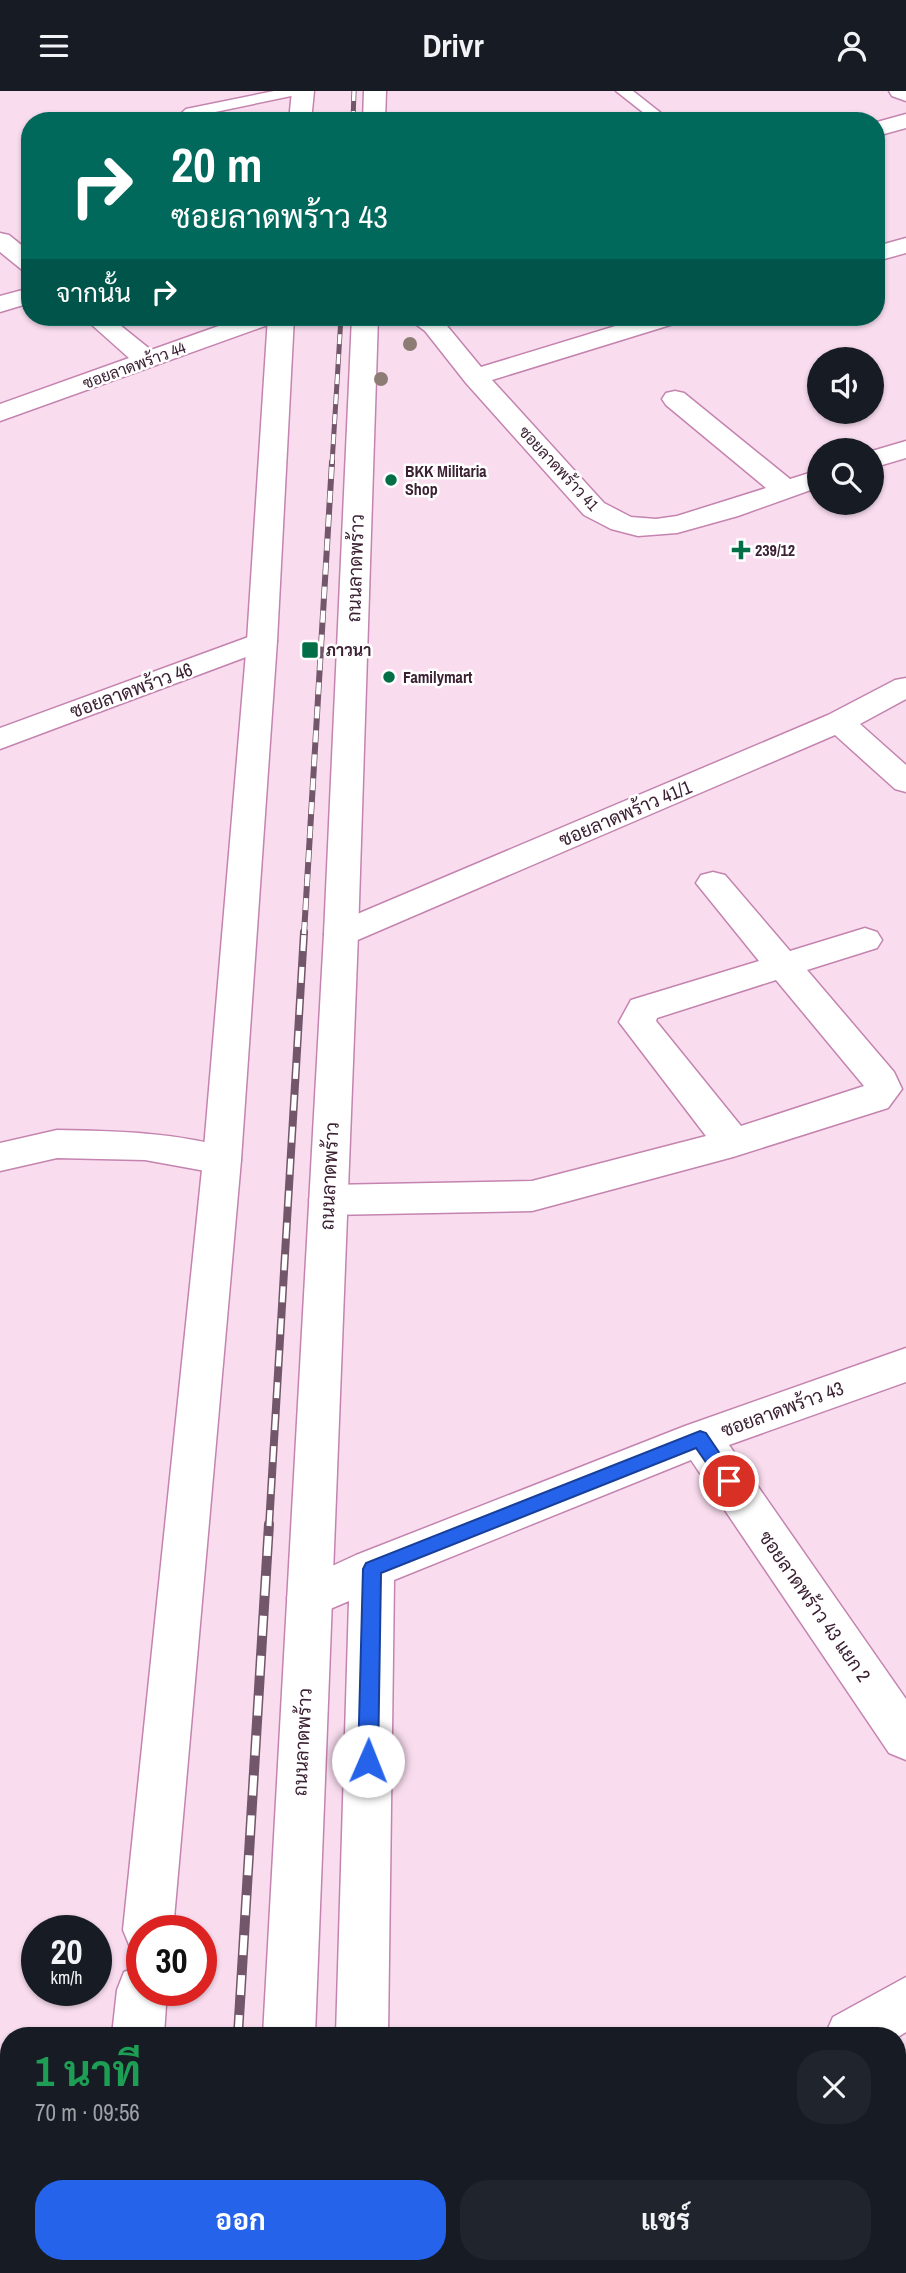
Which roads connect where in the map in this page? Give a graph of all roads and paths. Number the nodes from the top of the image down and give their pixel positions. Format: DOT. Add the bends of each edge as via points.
graph roads {
  1 [pos="296,91"];
  2 [pos="303,91"];
  3 [pos="375,91"];
  4 [pos="623,91"];
  5 [pos="900,91"];
  6 [pos="906,95"];
  7 [pos="191,112"];
  8 [pos="301,112"];
  9 [pos="374,112"];
  10 [pos="652,112"];
  11 [pos="906,121"];
  12 [pos="885,127"];
  13 [pos="0,240"];
  14 [pos="906,245"];
  15 [pos="885,252"];
  16 [pos="21,257"];
  17 [pos="21,298"];
  18 [pos="0,304"];
  19 [pos="106,326"];
  20 [pos="242,326"];
  21 [pos="280,326"];
  22 [pos="365,326"];
  23 [pos="434,326"];
  24 [pos="642,326"];
  25 [pos="148,360"];
  26 [pos="475,377"];
  27 [pos="675,399"];
  28 [pos="0,413"];
  29 [pos="906,449"];
  30 [pos="884,456"];
  31 [pos="807,482"];
  32 [pos="785,489"];
  33 [pos="262,641"];
  34 [pos="906,687"];
  35 [pos="839,722"];
  36 [pos="0,739"];
  37 [pos="906,782"];
  38 [pos="713,883"];
  39 [pos="341,934"];
  40 [pos="865,940"];
  41 [pos="784,968"];
  42 [pos="733,1143"];
  43 [pos="0,1157"];
  44 [pos="222,1160"];
  45 [pos="328,1200"];
  46 [pos="906,1365"];
  47 [pos="700,1439"];
  48 [pos="372,1569"];
  49 [pos="309,1598"];
  50 [pos="906,1738"];
  51 [pos="149,1915"];
  52 [pos="906,2003"];
  53 [pos="141,2006"];
  54 [pos="139,2027"];
  55 [pos="289,2027"];
  56 [pos="362,2027"];
  57 [pos="865,2027"];
  1 -- 7 [label="lane"];
  2 -- 8 [label="street"];
  3 -- 9 [label="street"];
  4 -- 10 [label="lane"];
  5 -- 6 [label="street"];
  11 -- 12 [label="street"];
  13 -- 16 [label="street"];
  14 -- 15 [label="street"];
  17 -- 18 [label="street"];
  19 -- 25 [label="street"];
  20 -- 25 [label="street, ซอยลาดพร้าว 44"];
  21 -- 33 [label="street"];
  22 -- 39 [label="street, ถนนลาดพร้าว"];
  23 -- 26 [label="street, ซอยลาดพร้าว 41"];
  24 -- 26 [label="street"];
  25 -- 28 [label="street, ซอยลาดพร้าว 44"];
  26 -- 32 [label="street, ซอยลาดพร้าว 41" via="594,509 614,520 637,527 674,526"];
  27 -- 32 [label="street"];
  29 -- 30 [label="street"];
  31 -- 32 [label="street, ซอยลาดพร้าว 41"];
  33 -- 36 [label="street, ซอยลาดพร้าว 46"];
  33 -- 44 [label="street"];
  34 -- 35 [label="street, ซอยลาดพร้าว 41/1"];
  35 -- 37 [label="street"];
  35 -- 39 [label="street, ซอยลาดพร้าว 41/1"];
  38 -- 41 [label="street"];
  39 -- 45 [label="street, ถนนลาดพร้าว"];
  40 -- 41 [label="street"];
  41 -- 42 [label="street" via="659,1002 644,1009 637,1021"];
  41 -- 42 [label="street" via="881,1081 883,1089 875,1098"];
  42 -- 45 [label="street" via="531,1196"];
  43 -- 44 [label="street" via="57,1144 145,1146"];
  44 -- 51 [label="street"];
  45 -- 49 [label="street, ถนนลาดพร้าว"];
  46 -- 47 [label="street, ซอยลาดพร้าว 43"];
  47 -- 48 [label="street, ซอยลาดพร้าว 43"];
  47 -- 50 [label="street, ซอยลาดพร้าว 43 แยก 2"];
  48 -- 49 [label="street, ซอยลาดพร้าว 43"];
  48 -- 56 [label="street"];
  49 -- 55 [label="street, ถนนลาดพร้าว"];
  52 -- 57 [label="street"];
  53 -- 54 [label="street"];
}
